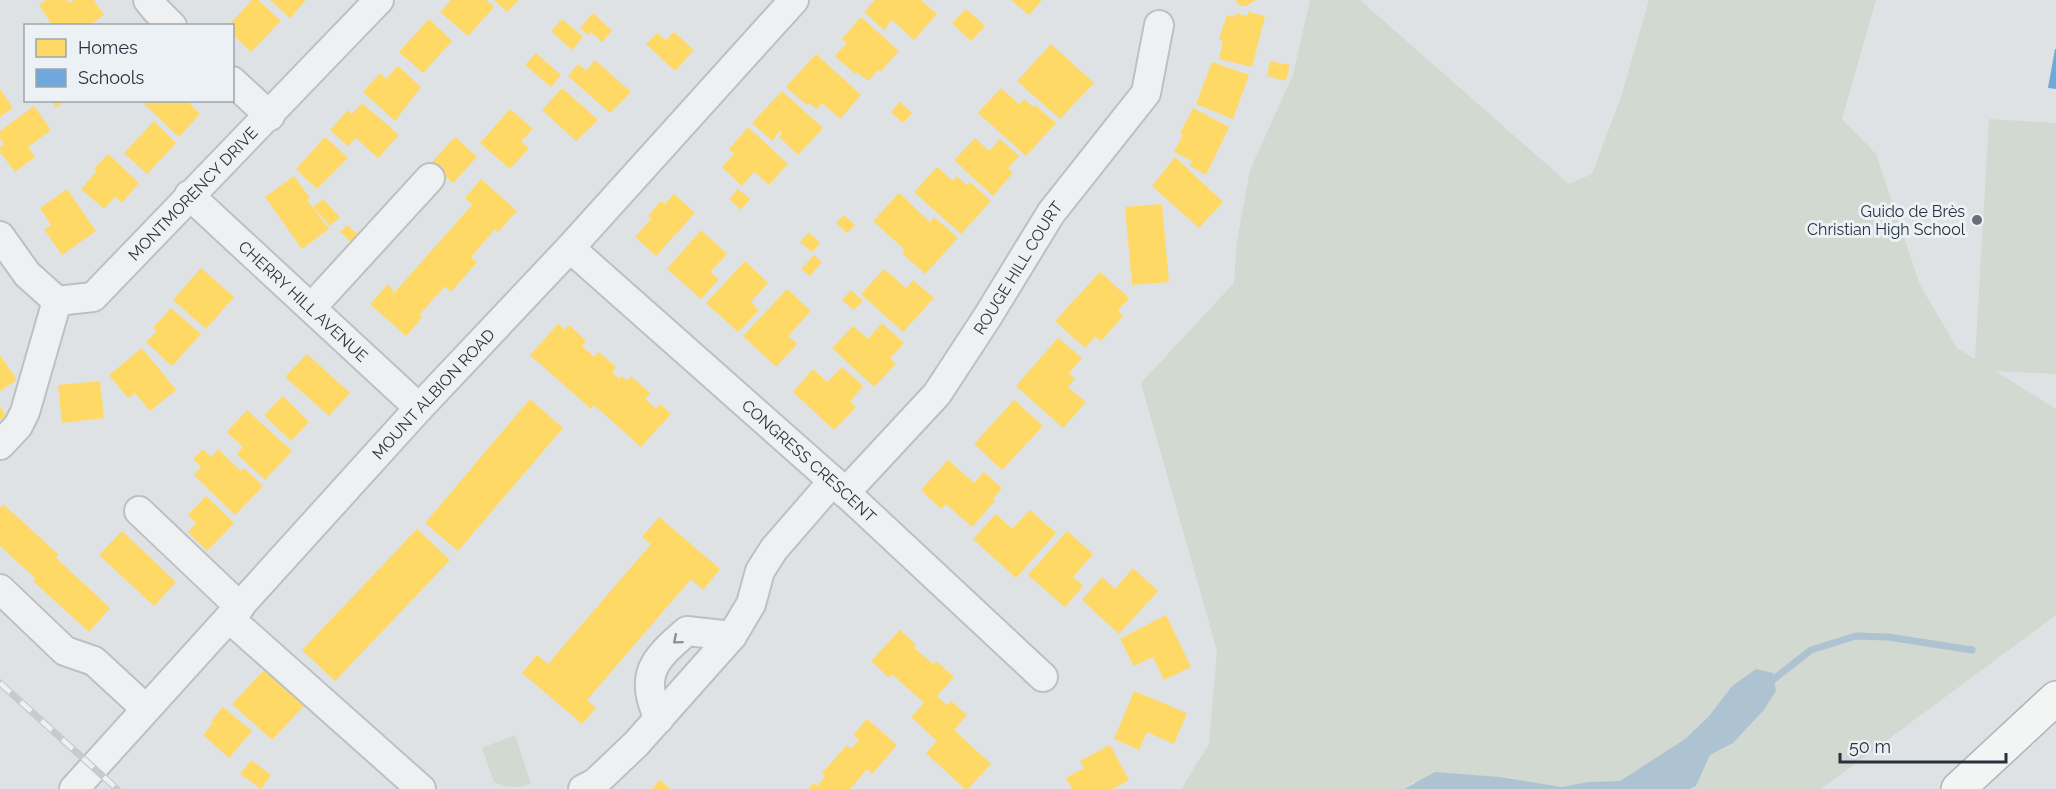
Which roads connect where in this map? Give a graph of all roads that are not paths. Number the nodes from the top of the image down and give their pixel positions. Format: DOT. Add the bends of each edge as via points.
graph roads {
  1 [pos="148,0"];
  2 [pos="379,0"];
  3 [pos="794,0"];
  4 [pos="170,24"];
  5 [pos="1159,25"];
  6 [pos="234,83"];
  7 [pos="270,116"];
  8 [pos="430,178"];
  9 [pos="189,195"];
  10 [pos="0,236"];
  11 [pos="570,248"];
  12 [pos="57,301"];
  13 [pos="311,308"];
  14 [pos="419,408"];
  15 [pos="0,445"];
  16 [pos="839,487"];
  17 [pos="139,511"];
  18 [pos="0,589"];
  19 [pos="235,613"];
  20 [pos="732,636"];
  21 [pos="1043,677"];
  22 [pos="2056,698"];
  23 [pos="146,709"];
  24 [pos="659,719"];
  25 [pos="2056,720"];
  26 [pos="591,787"];
  27 [pos="74,789"];
  28 [pos="421,789"];
  29 [pos="1959,789"];
  1 -- 4 [label="street"];
  2 -- 7 [label="street, MONTMORENCY DRIVE"];
  3 -- 11 [label="street, MOUNT ALBION ROAD"];
  5 -- 16 [label="street, ROUGE HILL COURT" via="1146,93 1051,213 937,394"];
  6 -- 7 [label="street"];
  7 -- 9 [label="street, MONTMORENCY DRIVE"];
  8 -- 13 [label="street"];
  9 -- 12 [label="street, MONTMORENCY DRIVE" via="93,297"];
  9 -- 13 [label="street, CHERRY HILL AVENUE"];
  10 -- 12 [label="street" via="27,274"];
  11 -- 14 [label="street, MOUNT ALBION ROAD"];
  11 -- 16 [label="street, CONGRESS CRESCENT"];
  12 -- 15 [label="street" via="25,412"];
  13 -- 14 [label="street, CHERRY HILL AVENUE"];
  14 -- 19 [label="street, MOUNT ALBION ROAD"];
  16 -- 20 [label="street, ROUGE HILL COURT" via="774,549 760,571 751,604"];
  16 -- 21 [label="street, CONGRESS CRESCENT"];
  17 -- 19 [label="street"];
  18 -- 23 [label="street" via="65,651 94,661"];
  19 -- 23 [label="street, MOUNT ALBION ROAD"];
  19 -- 28 [label="street"];
  20 -- 24 [label="street, ROUGE HILL COURT"];
  20 -- 24 [label="street, one-way" via="687,631 664,651 650,674 651,700"];
  22 -- 29 [label="highway"];
  23 -- 27 [label="street, MOUNT ALBION ROAD"];
  24 -- 26 [label="street, ROUGE HILL COURT"];
  25 -- 29 [label="highway"];
}
